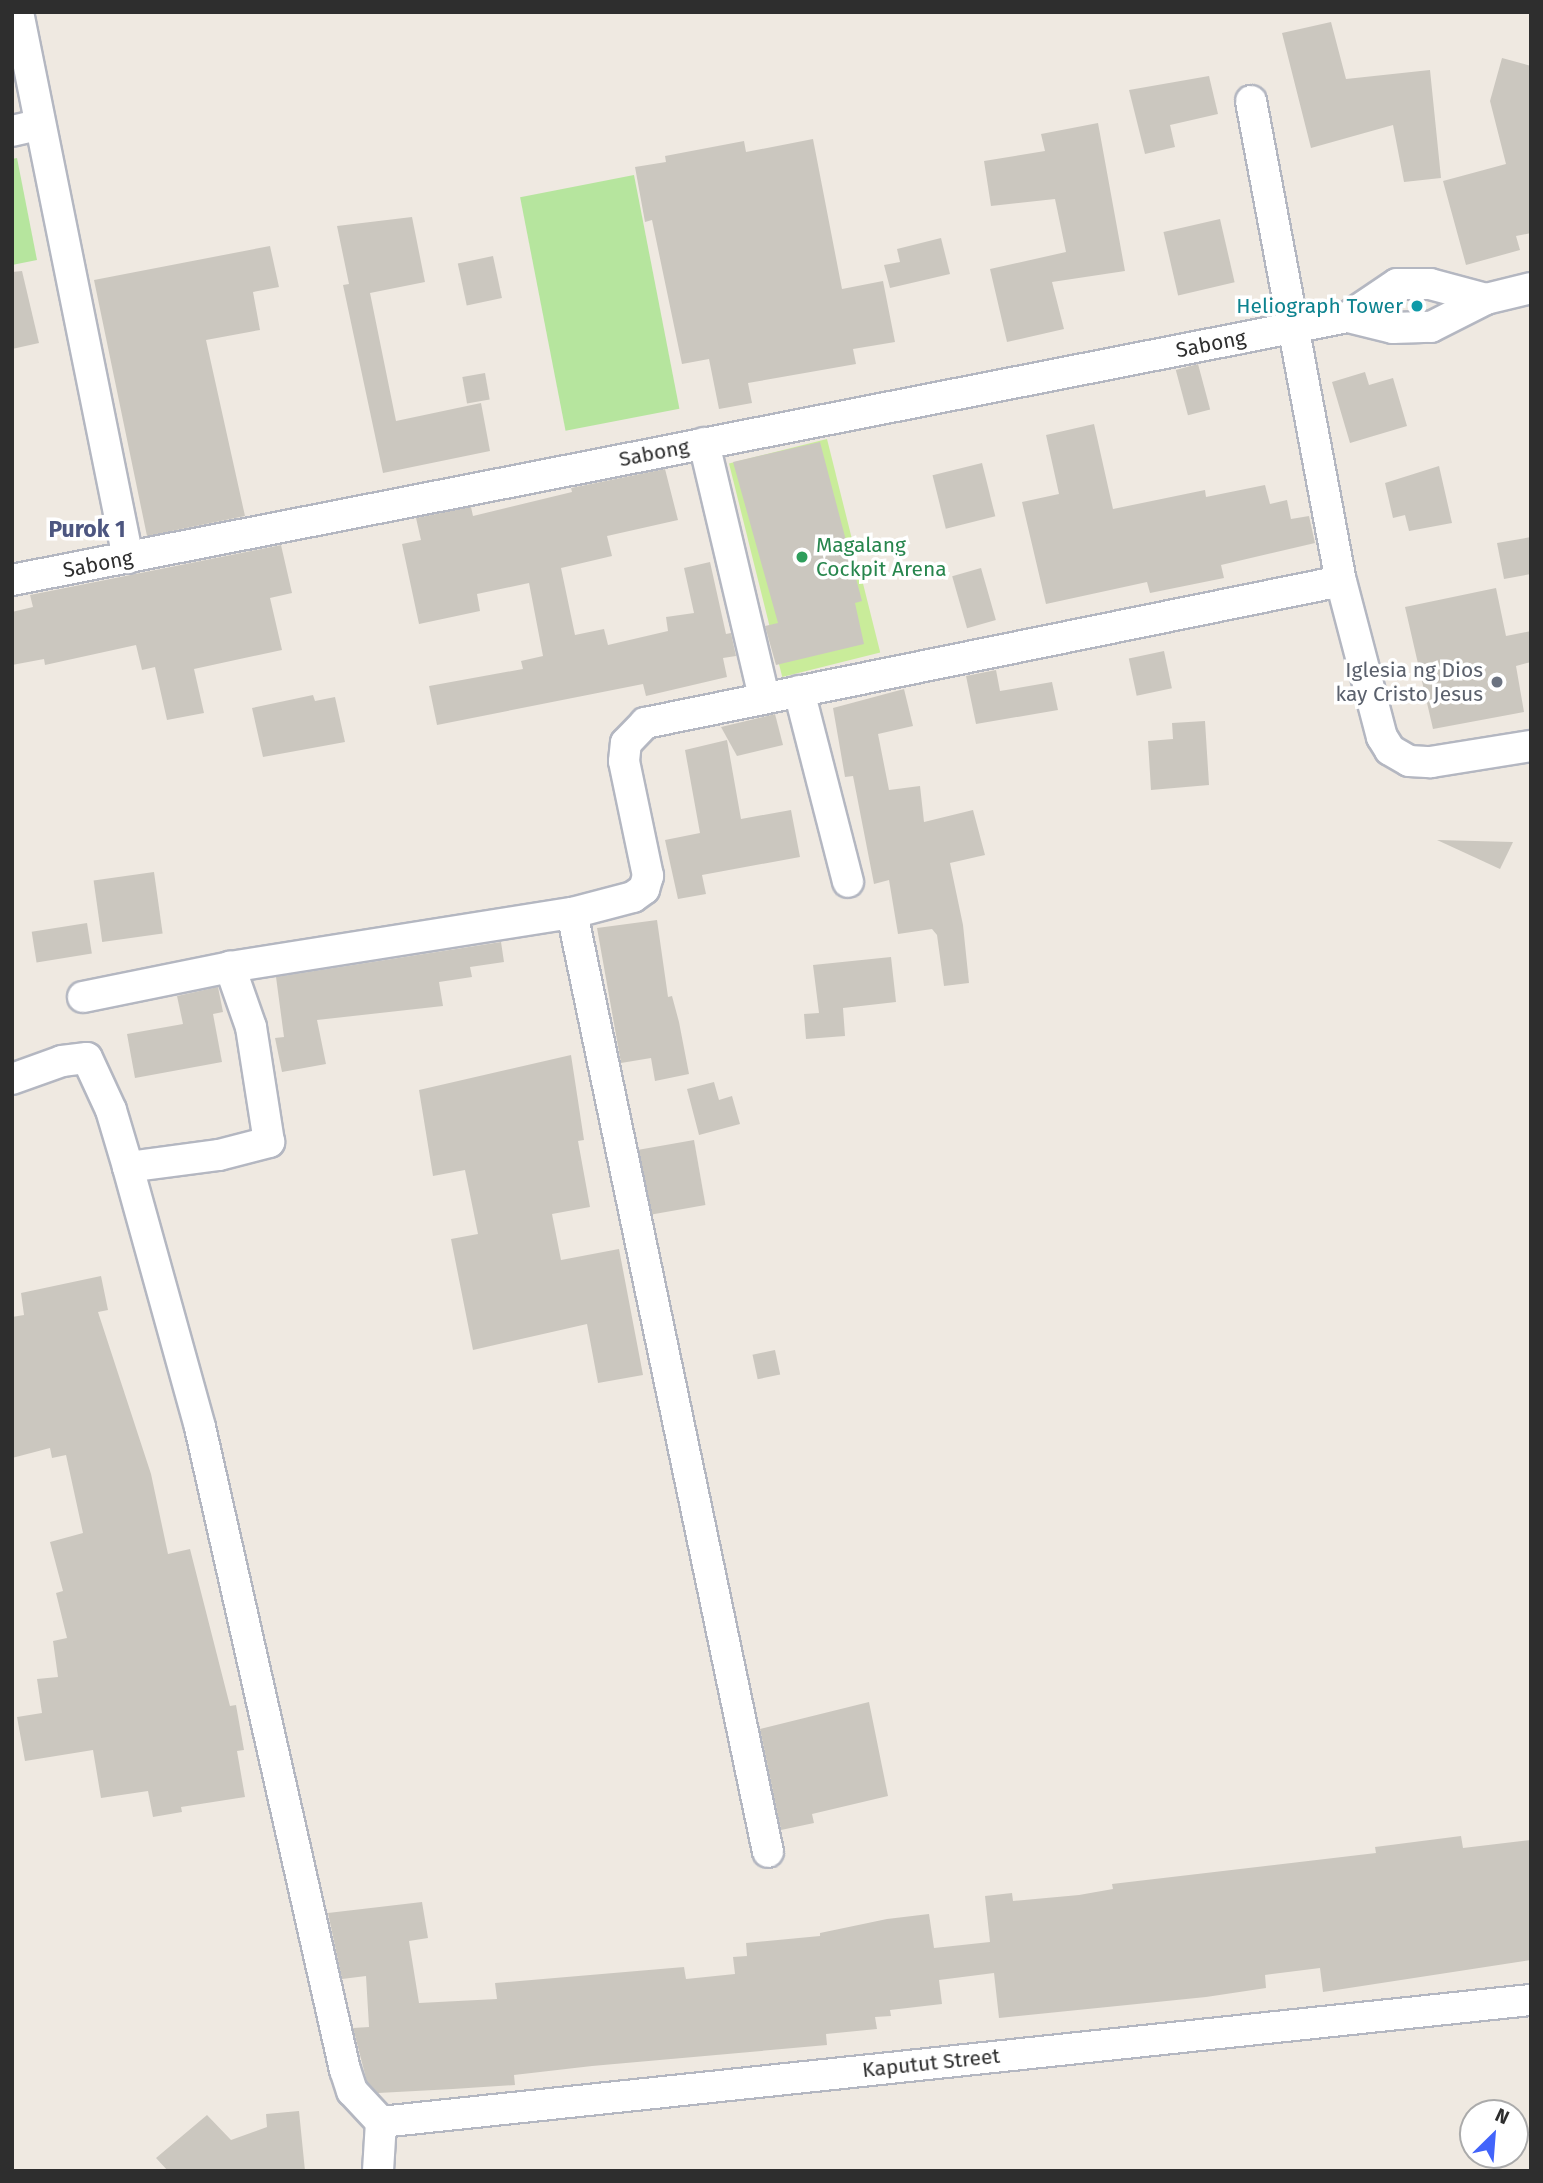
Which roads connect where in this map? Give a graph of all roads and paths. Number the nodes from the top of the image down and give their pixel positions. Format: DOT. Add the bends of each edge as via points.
graph roads {
  1 [pos="18,12"];
  2 [pos="1251,101"];
  3 [pos="26,128"];
  4 [pos="1531,288"];
  5 [pos="1486,299"];
  6 [pos="1348,317"];
  7 [pos="1297,327"];
  8 [pos="704,443"];
  9 [pos="128,558"];
  10 [pos="12,580"];
  11 [pos="1342,581"];
  12 [pos="799,691"];
  13 [pos="764,696"];
  14 [pos="1531,746"];
  15 [pos="848,882"];
  16 [pos="572,913"];
  17 [pos="230,967"];
  18 [pos="83,997"];
  19 [pos="12,1079"];
  20 [pos="128,1167"];
  21 [pos="768,1852"];
  22 [pos="1531,2000"];
  23 [pos="381,2122"];
  24 [pos="378,2171"];
  1 -- 3 [label="street"];
  2 -- 7 [label="street"];
  3 -- 9 [label="street"];
  4 -- 5 [label="street"];
  5 -- 6 [label="street" via="1431,327 1393,328"];
  5 -- 6 [label="street" via="1430,284 1397,284"];
  6 -- 7 [label="street, Sabong"];
  7 -- 8 [label="street, Sabong"];
  7 -- 11 [label="street"];
  8 -- 9 [label="street, Sabong"];
  8 -- 13 [label="street"];
  9 -- 10 [label="street, Sabong"];
  11 -- 12 [label="street"];
  11 -- 14 [label="street" via="1382,737 1390,750 1409,761 1431,762"];
  12 -- 13 [label="street"];
  12 -- 15 [label="street"];
  13 -- 16 [label="street" via="645,723 634,733 626,743 624,761 648,877 644,889 633,897"];
  16 -- 17 [label="street"];
  16 -- 21 [label="street"];
  17 -- 18 [label="street"];
  17 -- 20 [label="street" via="251,1027 268,1142 206,1157"];
  19 -- 20 [label="street" via="62,1061 87,1058 111,1110"];
  20 -- 23 [label="street" via="200,1427 345,2070 352,2091"];
  22 -- 23 [label="street, Kaputut Street"];
  23 -- 24 [label="street"];
}
